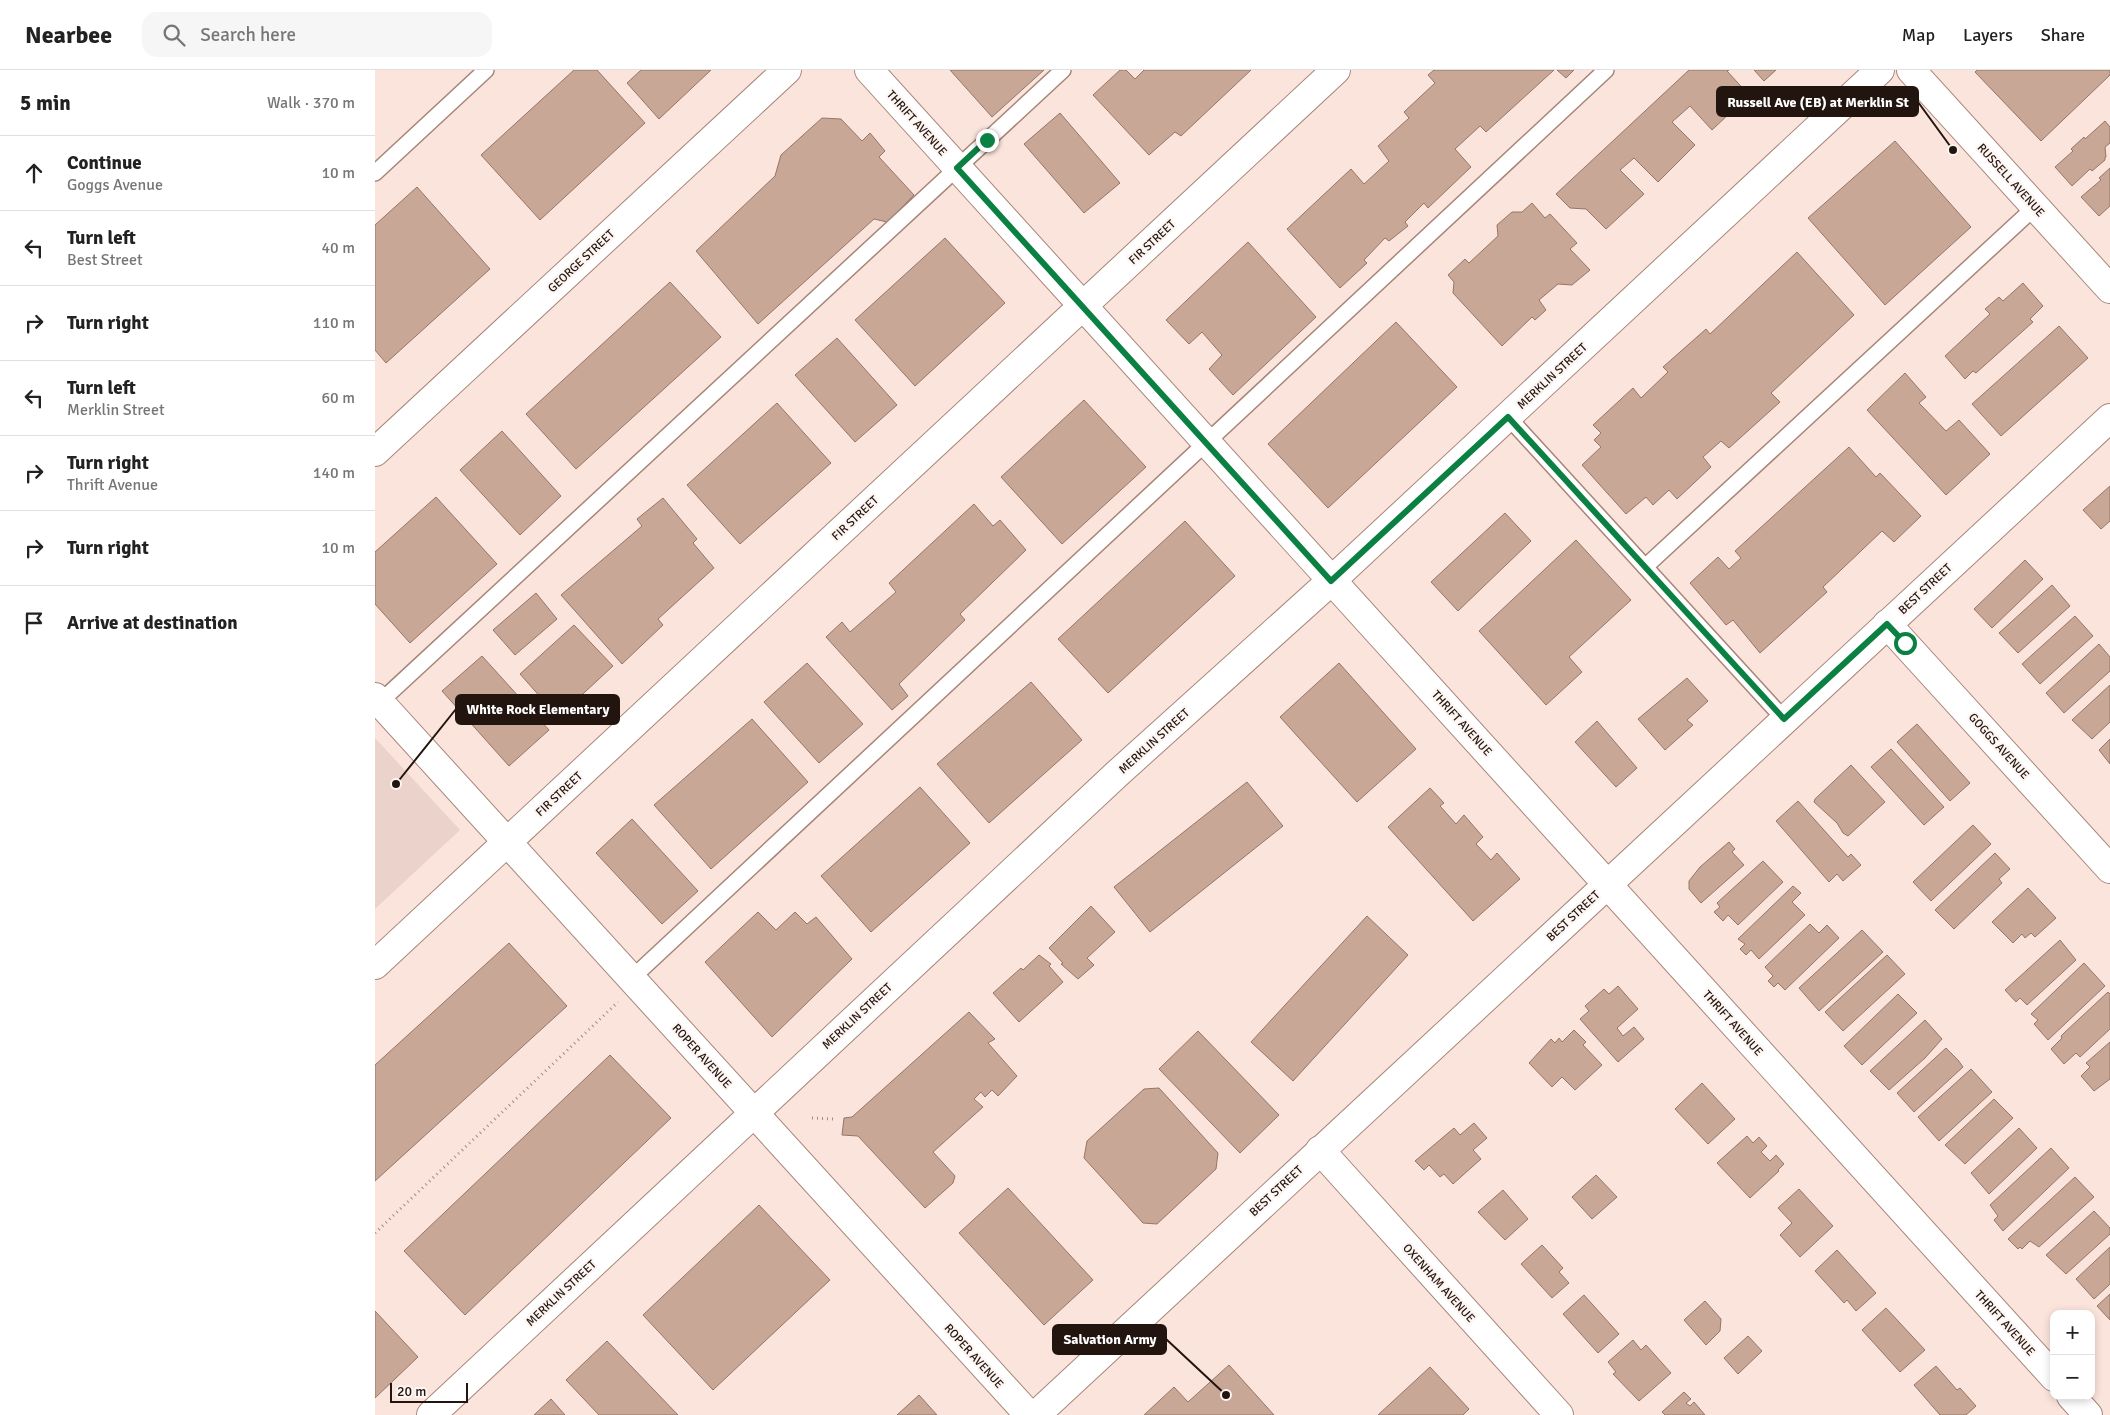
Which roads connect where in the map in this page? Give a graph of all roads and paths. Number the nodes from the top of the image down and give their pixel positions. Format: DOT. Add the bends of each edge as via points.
graph roads {
  1 [pos="486,70"];
  2 [pos="787,70"];
  3 [pos="869,70"];
  4 [pos="1063,70"];
  5 [pos="1336,70"];
  6 [pos="1606,70"];
  7 [pos="1880,70"];
  8 [pos="1911,70"];
  9 [pos="957,168"];
  10 [pos="375,173"];
  11 [pos="2035,207"];
  12 [pos="2110,289"];
  13 [pos="1083,306"];
  14 [pos="1508,417"];
  15 [pos="2110,418"];
  16 [pos="1206,442"];
  17 [pos="375,452"];
  18 [pos="1645,567"];
  19 [pos="1331,581"];
  20 [pos="1887,624"];
  21 [pos="377,700"];
  22 [pos="1784,719"];
  23 [pos="507,842"];
  24 [pos="2110,869"];
  25 [pos="1607,884"];
  26 [pos="375,965"];
  27 [pos="625,990"];
  28 [pos="754,1113"];
  29 [pos="812,1118"];
  30 [pos="834,1118"];
  31 [pos="1320,1150"];
  32 [pos="375,1233"];
  33 [pos="2050,1373"];
  34 [pos="2075,1400"];
  35 [pos="431,1415"];
  36 [pos="1029,1415"];
  37 [pos="1036,1415"];
  38 [pos="1559,1415"];
  39 [pos="2088,1415"];
  1 -- 10 [label="lane"];
  2 -- 17 [label="street, GEORGE STREET"];
  3 -- 9 [label="street, THRIFT AVENUE"];
  4 -- 9 [label="lane"];
  5 -- 13 [label="street, FIR STREET"];
  6 -- 16 [label="lane"];
  7 -- 14 [label="street, MERKLIN STREET"];
  8 -- 11 [label="street, RUSSELL AVENUE"];
  9 -- 13 [label="street, THRIFT AVENUE"];
  9 -- 21 [label="lane"];
  11 -- 12 [label="street, RUSSELL AVENUE"];
  11 -- 18 [label="lane"];
  13 -- 16 [label="street, THRIFT AVENUE"];
  13 -- 23 [label="street, FIR STREET"];
  14 -- 18 [label="lane"];
  14 -- 19 [label="street, MERKLIN STREET"];
  15 -- 20 [label="street, BEST STREET"];
  16 -- 19 [label="street, THRIFT AVENUE"];
  16 -- 27 [label="lane"];
  18 -- 22 [label="lane"];
  19 -- 25 [label="street, THRIFT AVENUE"];
  19 -- 28 [label="street, MERKLIN STREET" via="1118,773"];
  20 -- 22 [label="street, BEST STREET"];
  20 -- 24 [label="street, GOGGS AVENUE"];
  21 -- 23 [label="street, ROPER AVENUE"];
  22 -- 25 [label="street, BEST STREET"];
  23 -- 26 [label="street, FIR STREET"];
  23 -- 27 [label="street, ROPER AVENUE"];
  25 -- 31 [label="street, BEST STREET"];
  25 -- 33 [label="street, THRIFT AVENUE"];
  27 -- 28 [label="street, ROPER AVENUE"];
  27 -- 32 [label="path"];
  28 -- 35 [label="street, MERKLIN STREET"];
  28 -- 36 [label="street, ROPER AVENUE"];
  29 -- 30 [label="path"];
  31 -- 37 [label="street, BEST STREET"];
  31 -- 38 [label="street, OXENHAM AVENUE"];
  34 -- 39 [label="street"];
}
